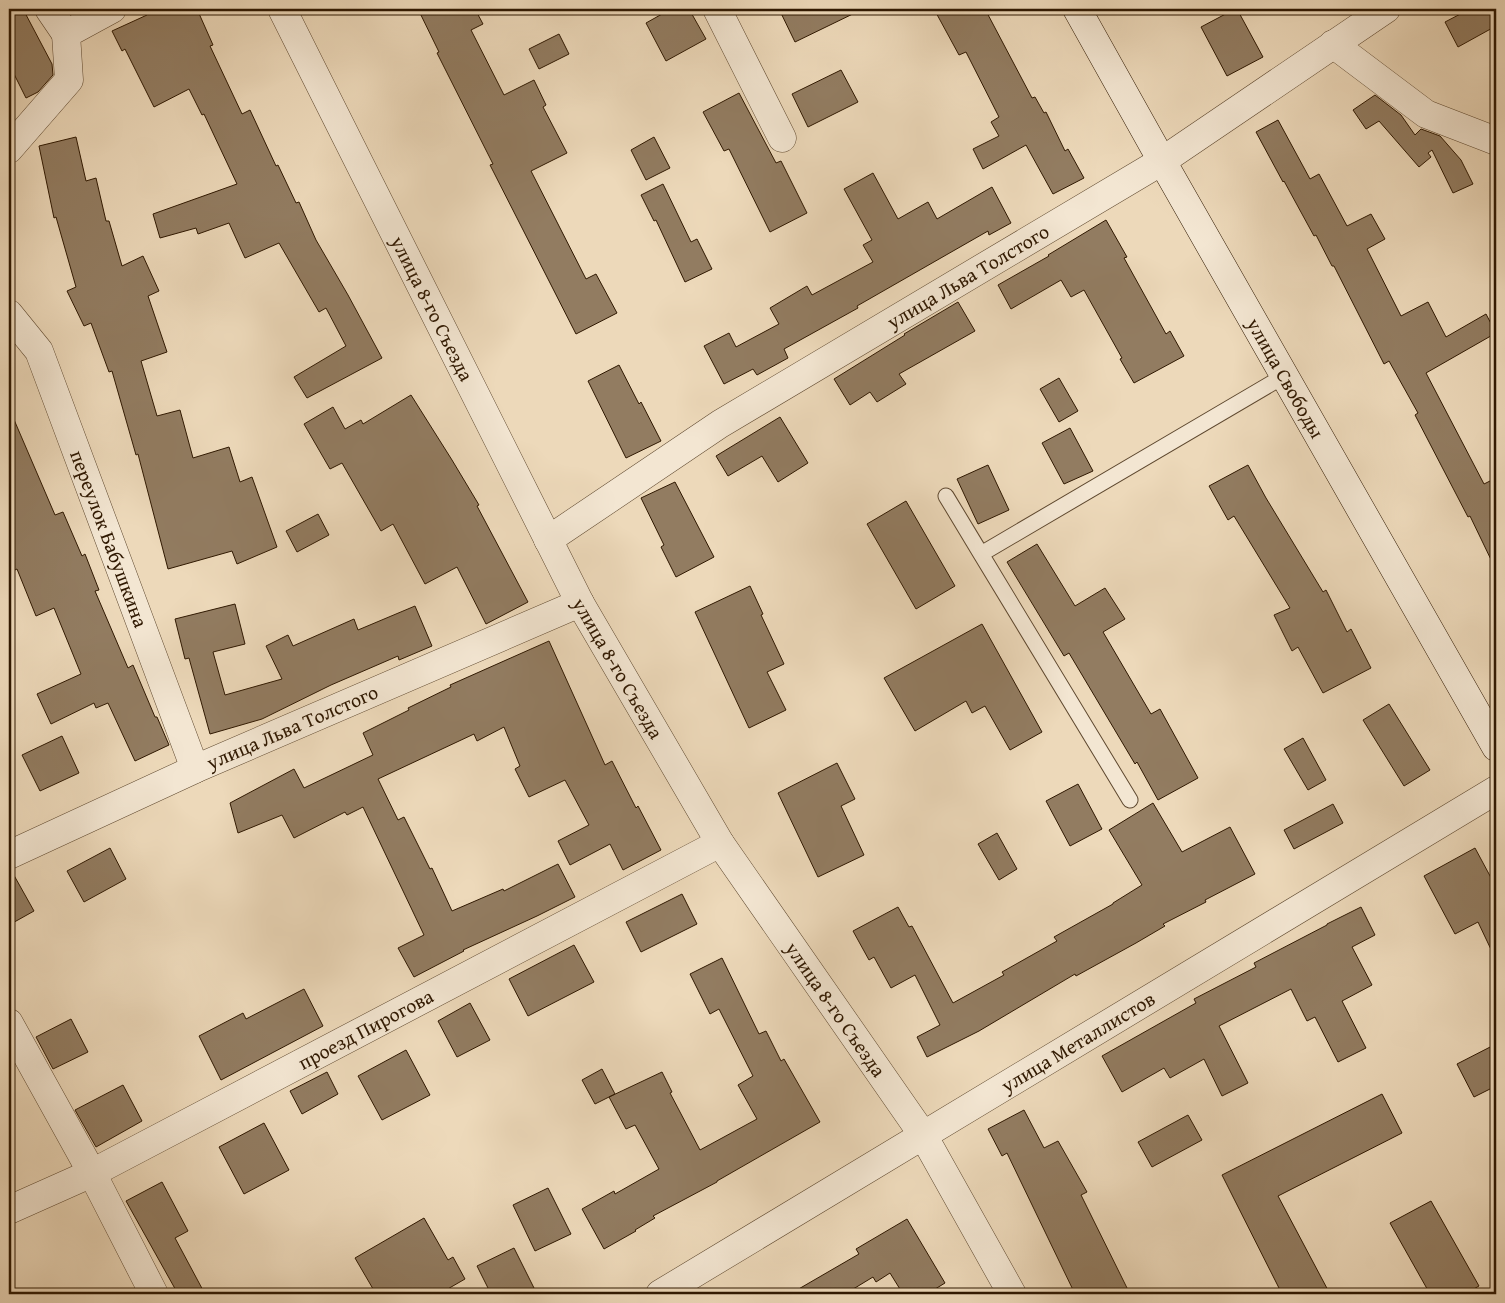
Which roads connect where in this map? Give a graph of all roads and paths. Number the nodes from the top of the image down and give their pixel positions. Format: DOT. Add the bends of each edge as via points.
graph roads {
  1 [pos="50,9"];
  2 [pos="112,9"];
  3 [pos="282,9"];
  4 [pos="718,9"];
  5 [pos="1077,9"];
  6 [pos="1386,9"];
  7 [pos="66,34"];
  8 [pos="1333,44"];
  9 [pos="782,138"];
  10 [pos="1496,141"];
  11 [pos="9,149"];
  12 [pos="1162,161"];
  13 [pos="9,314"];
  14 [pos="1284,376"];
  15 [pos="946,496"];
  16 [pos="548,540"];
  17 [pos="981,554"];
  18 [pos="580,603"];
  19 [pos="1496,747"];
  20 [pos="195,769"];
  21 [pos="1496,790"];
  22 [pos="1130,800"];
  23 [pos="720,843"];
  24 [pos="9,855"];
  25 [pos="9,1023"];
  26 [pos="923,1135"];
  27 [pos="92,1173"];
  28 [pos="9,1210"];
  29 [pos="154,1294"];
  30 [pos="660,1294"];
  31 [pos="1012,1294"];
  1 -- 7 [label="street"];
  2 -- 7 [label="street"];
  3 -- 16 [label="street, улица 8-го Съезда"];
  4 -- 9 [label="street"];
  5 -- 12 [label="street, улица Свободы"];
  6 -- 8 [label="street, улица Льва Толстого"];
  7 -- 11 [label="street" via="69,80"];
  8 -- 10 [label="street" via="1426,114"];
  8 -- 12 [label="street, улица Льва Толстого"];
  12 -- 14 [label="street, улица Свободы"];
  12 -- 16 [label="street, улица Льва Толстого" via="720,424"];
  13 -- 20 [label="street, переулок Бабушкина" via="39,352"];
  14 -- 17 [label="lane"];
  14 -- 19 [label="street, улица Свободы"];
  15 -- 17 [label="lane"];
  16 -- 18 [label="street, улица 8-го Съезда"];
  17 -- 22 [label="lane"];
  18 -- 20 [label="street, улица Льва Толстого"];
  18 -- 23 [label="street, улица 8-го Съезда"];
  20 -- 24 [label="street, улица Льва Толстого"];
  21 -- 26 [label="street, улица Металлистов"];
  23 -- 26 [label="street, улица 8-го Съезда"];
  23 -- 27 [label="street, проезд Пирогова"];
  25 -- 27 [label="street"];
  26 -- 30 [label="street, улица Металлистов"];
  26 -- 31 [label="street, улица 8-го Съезда"];
  27 -- 28 [label="street, проезд Пирогова"];
  27 -- 29 [label="street"];
}
